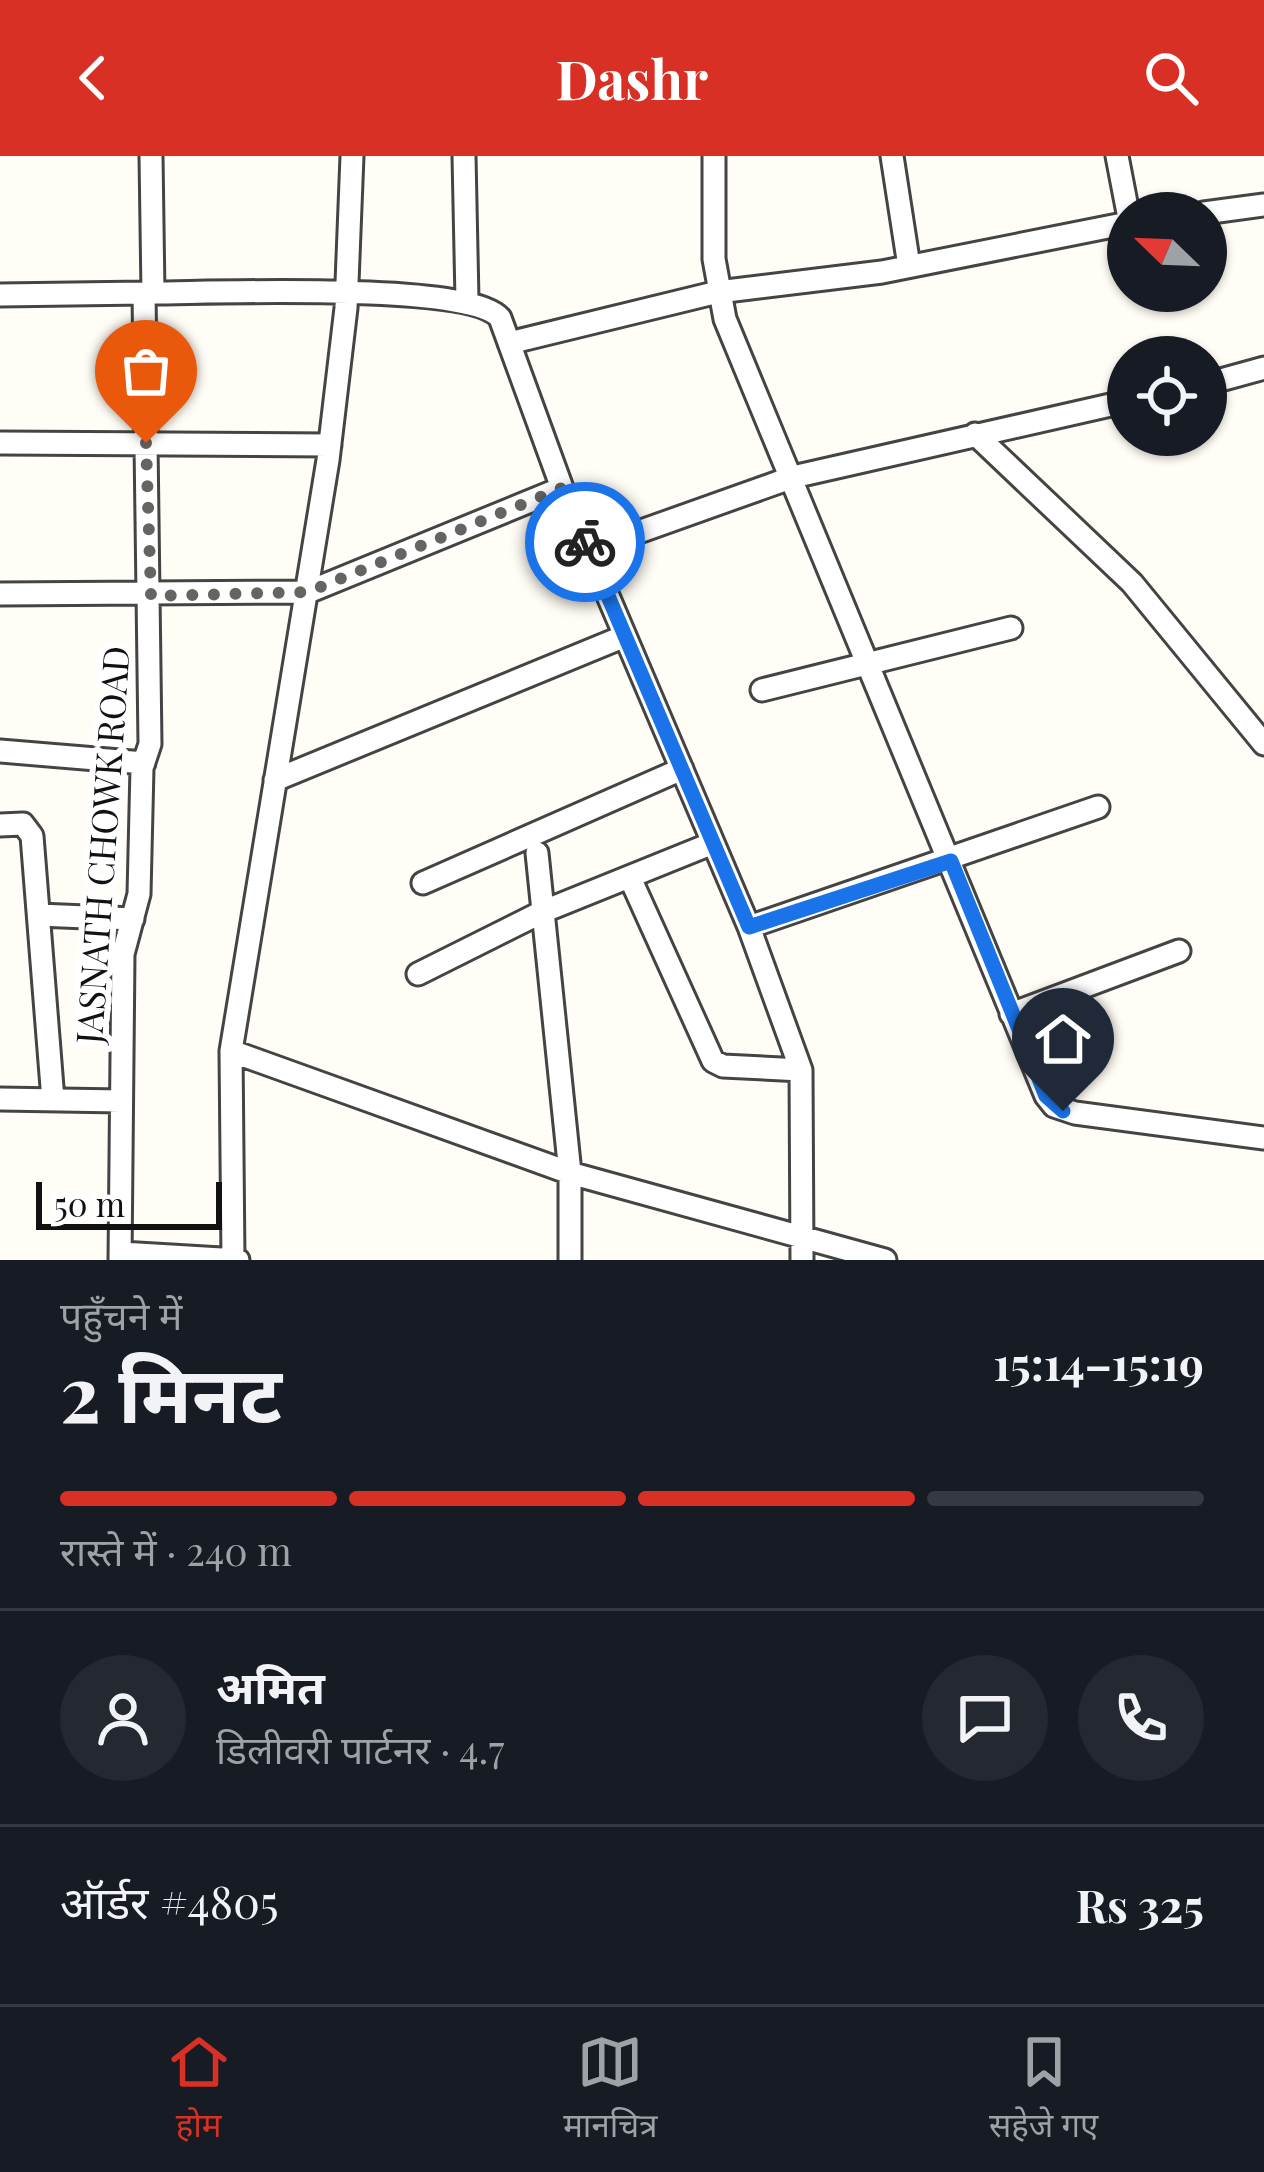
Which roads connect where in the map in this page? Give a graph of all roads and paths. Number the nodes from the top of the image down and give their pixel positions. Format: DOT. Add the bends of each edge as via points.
graph roads {
  1 [pos="151,156"];
  2 [pos="352,156"];
  3 [pos="464,156"];
  4 [pos="714,156"];
  5 [pos="892,156"];
  6 [pos="1118,156"];
  7 [pos="1124,192"];
  8 [pos="1264,205"];
  9 [pos="1227,210"];
  10 [pos="1107,227"];
  11 [pos="909,266"];
  12 [pos="718,292"];
  13 [pos="346,293"];
  14 [pos="0,296"];
  15 [pos="467,300"];
  16 [pos="509,344"];
  17 [pos="1264,368"];
  18 [pos="1227,379"];
  19 [pos="1107,406"];
  20 [pos="975,434"];
  21 [pos="0,443"];
  22 [pos="146,443"];
  23 [pos="330,445"];
  24 [pos="793,477"];
  25 [pos="562,488"];
  26 [pos="588,550"];
  27 [pos="308,592"];
  28 [pos="0,594"];
  29 [pos="151,596"];
  30 [pos="1011,628"];
  31 [pos="625,636"];
  32 [pos="870,664"];
  33 [pos="762,690"];
  34 [pos="1264,745"];
  35 [pos="0,751"];
  36 [pos="144,763"];
  37 [pos="682,769"];
  38 [pos="275,779"];
  39 [pos="1098,807"];
  40 [pos="0,825"];
  41 [pos="713,843"];
  42 [pos="538,853"];
  43 [pos="951,861"];
  44 [pos="631,880"];
  45 [pos="423,883"];
  46 [pos="542,912"];
  47 [pos="39,915"];
  48 [pos="133,919"];
  49 [pos="749,927"];
  50 [pos="1179,951"];
  51 [pos="418,974"];
  52 [pos="1011,1014"];
  53 [pos="231,1051"];
  54 [pos="801,1070"];
  55 [pos="0,1099"];
  56 [pos="53,1100"];
  57 [pos="121,1102"];
  58 [pos="1054,1106"];
  59 [pos="1027,1109"];
  60 [pos="1264,1138"];
  61 [pos="570,1173"];
  62 [pos="800,1237"];
  63 [pos="121,1257"];
  64 [pos="235,1260"];
  65 [pos="570,1260"];
  66 [pos="802,1260"];
  67 [pos="885,1260"];
  1 -- 13 [label="street" via="153,292"];
  2 -- 13 [label="street"];
  3 -- 15 [label="street"];
  4 -- 12 [label="street"];
  5 -- 11 [label="street"];
  6 -- 7 [label="street"];
  8 -- 9 [label="street"];
  10 -- 11 [label="street"];
  11 -- 12 [label="street"];
  12 -- 16 [label="street"];
  12 -- 24 [label="street"];
  13 -- 15 [label="street"];
  13 -- 23 [label="street"];
  14 -- 22 [label="street, JASNATH CHOWK ROAD" via="145,292"];
  15 -- 16 [label="street" via="491,308"];
  16 -- 25 [label="street"];
  17 -- 18 [label="street"];
  19 -- 20 [label="street"];
  20 -- 24 [label="street"];
  20 -- 34 [label="street" via="1132,583"];
  21 -- 22 [label="street"];
  22 -- 23 [label="street"];
  22 -- 29 [label="street, JASNATH CHOWK ROAD"];
  23 -- 27 [label="street"];
  24 -- 26 [label="street"];
  24 -- 32 [label="street"];
  25 -- 26 [label="street"];
  25 -- 27 [label="street"];
  26 -- 31 [label="street"];
  27 -- 29 [label="street"];
  27 -- 38 [label="street"];
  28 -- 29 [label="street"];
  29 -- 36 [label="street, JASNATH CHOWK ROAD"];
  30 -- 32 [label="street"];
  31 -- 37 [label="street"];
  31 -- 38 [label="street"];
  32 -- 33 [label="street"];
  32 -- 43 [label="street"];
  35 -- 36 [label="street"];
  36 -- 48 [label="street, JASNATH CHOWK ROAD"];
  37 -- 41 [label="street"];
  37 -- 45 [label="street"];
  38 -- 53 [label="street"];
  39 -- 43 [label="street"];
  40 -- 47 [label="street" via="28,828"];
  41 -- 44 [label="street"];
  41 -- 49 [label="street"];
  42 -- 46 [label="street"];
  43 -- 49 [label="street"];
  43 -- 52 [label="street"];
  44 -- 46 [label="street"];
  44 -- 54 [label="street" via="713,1060"];
  46 -- 51 [label="street"];
  46 -- 61 [label="street"];
  47 -- 48 [label="street"];
  47 -- 56 [label="street"];
  48 -- 57 [label="street, JASNATH CHOWK ROAD" via="123,954"];
  49 -- 54 [label="street"];
  50 -- 52 [label="street"];
  52 -- 58 [label="street"];
  53 -- 61 [label="street"];
  53 -- 64 [label="street"];
  54 -- 62 [label="street"];
  55 -- 56 [label="street"];
  56 -- 57 [label="street"];
  57 -- 63 [label="street, JASNATH CHOWK ROAD"];
  58 -- 59 [label="street"];
  58 -- 60 [label="street"];
  61 -- 62 [label="street"];
  61 -- 65 [label="street"];
  62 -- 66 [label="street"];
  62 -- 67 [label="street"];
  63 -- 64 [label="street"];
}
